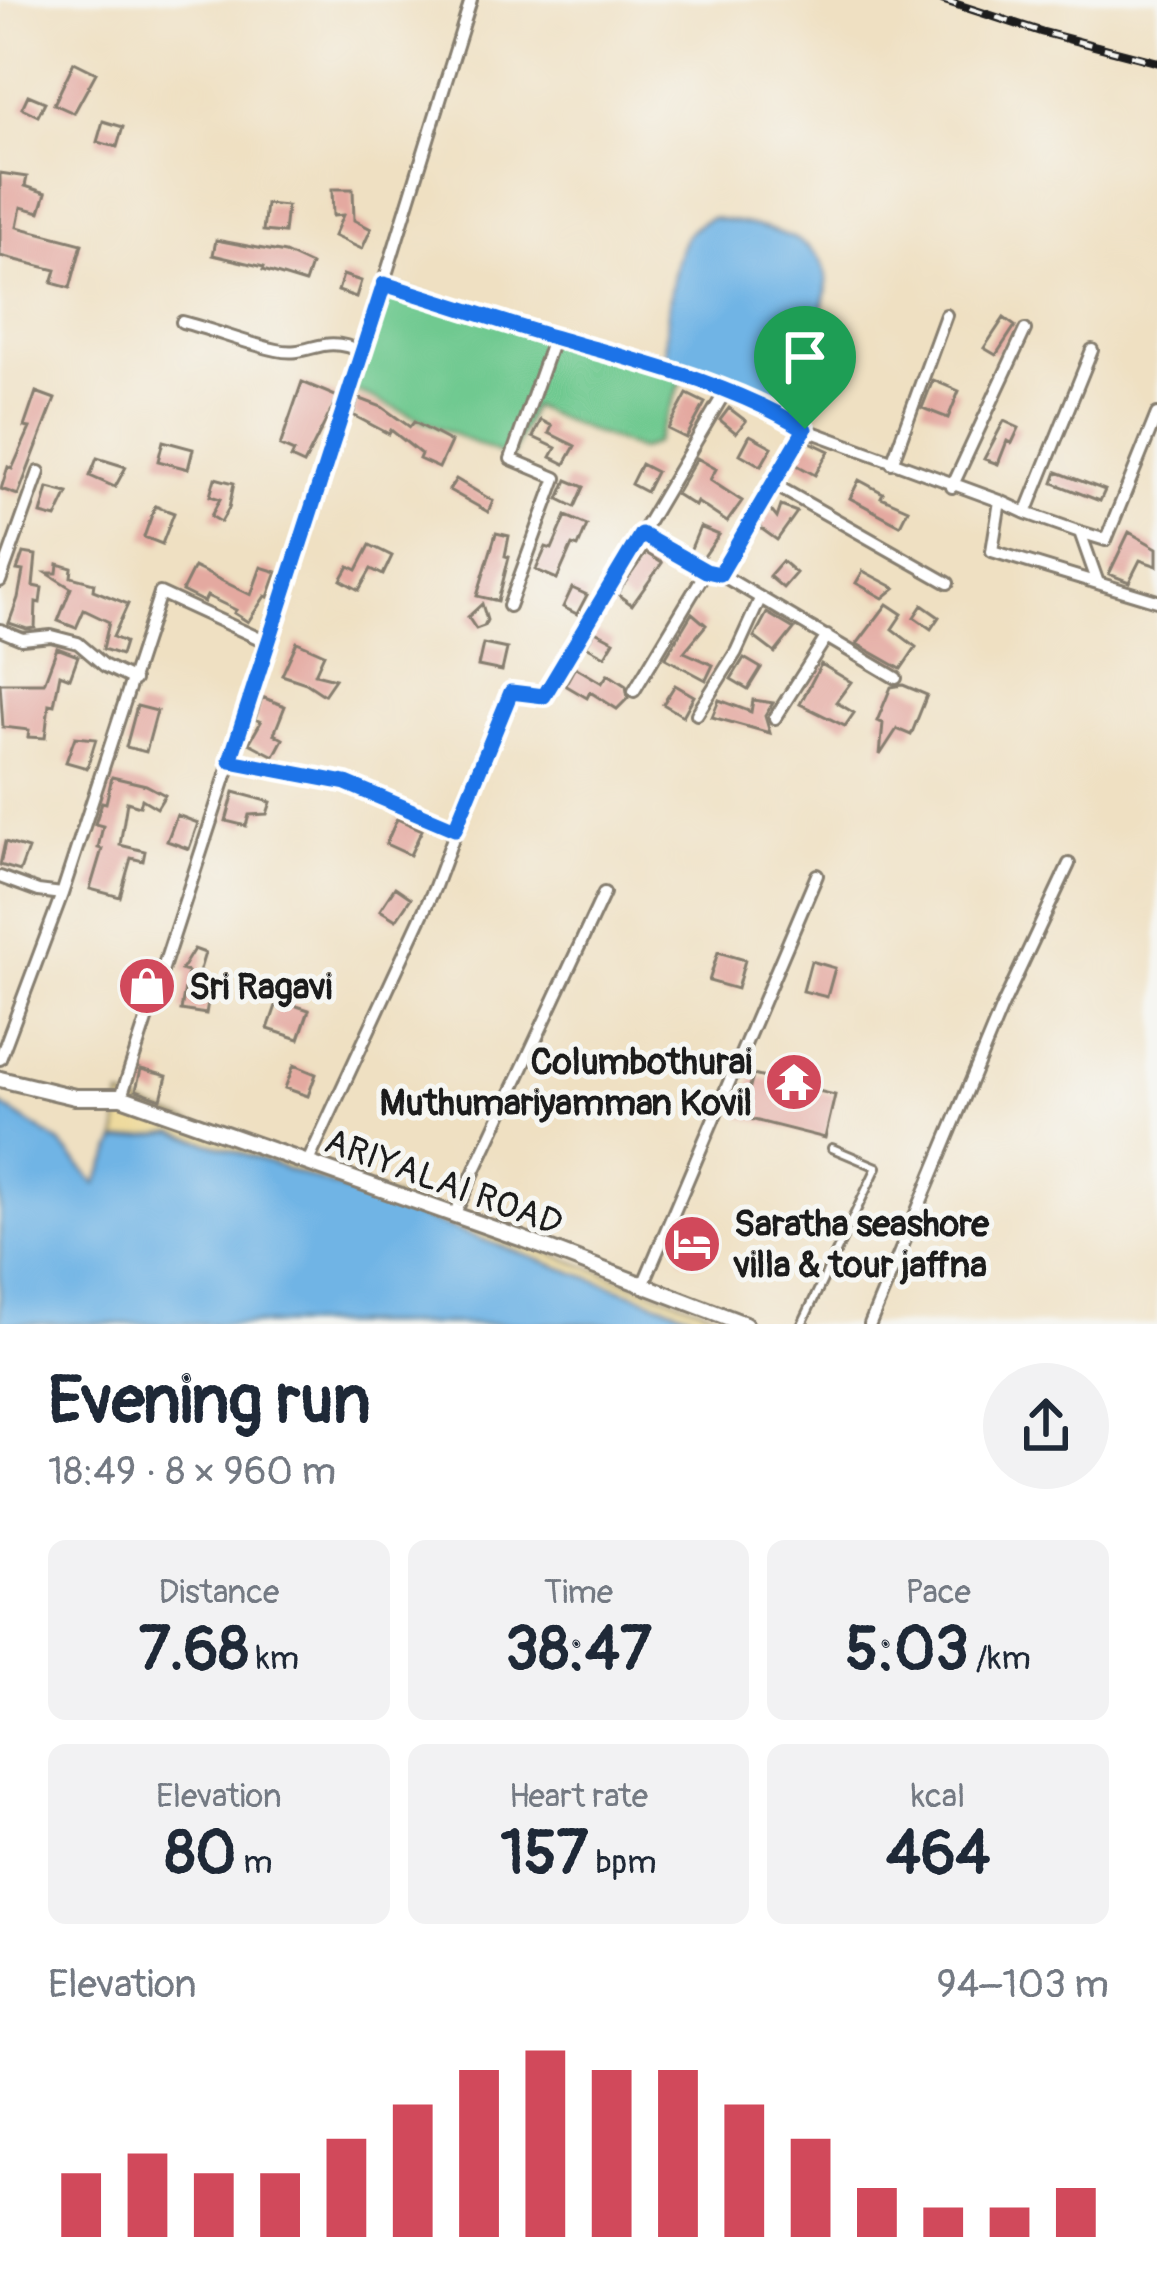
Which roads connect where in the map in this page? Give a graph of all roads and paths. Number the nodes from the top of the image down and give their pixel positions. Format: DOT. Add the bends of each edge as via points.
graph roads {
  1 [pos="471,0"];
  2 [pos="384,284"];
  3 [pos="946,315"];
  4 [pos="182,322"];
  5 [pos="1025,329"];
  6 [pos="554,338"];
  7 [pos="1092,350"];
  8 [pos="362,352"];
  9 [pos="725,392"];
  10 [pos="1157,414"];
  11 [pos="805,429"];
  12 [pos="892,463"];
  13 [pos="39,472"];
  14 [pos="773,484"];
  15 [pos="952,487"];
  16 [pos="1000,501"];
  17 [pos="1026,513"];
  18 [pos="1080,532"];
  19 [pos="641,534"];
  20 [pos="706,571"];
  21 [pos="720,574"];
  22 [pos="0,581"];
  23 [pos="948,583"];
  24 [pos="1098,583"];
  25 [pos="760,599"];
  26 [pos="1157,601"];
  27 [pos="509,606"];
  28 [pos="0,631"];
  29 [pos="827,636"];
  30 [pos="269,643"];
  31 [pos="896,678"];
  32 [pos="134,680"];
  33 [pos="634,692"];
  34 [pos="697,714"];
  35 [pos="775,718"];
  36 [pos="230,761"];
  37 [pos="455,829"];
  38 [pos="1069,864"];
  39 [pos="817,875"];
  40 [pos="0,877"];
  41 [pos="604,893"];
  42 [pos="62,894"];
  43 [pos="0,1059"];
  44 [pos="0,1079"];
  45 [pos="121,1097"];
  46 [pos="832,1148"];
  47 [pos="307,1164"];
  48 [pos="454,1215"];
  49 [pos="643,1285"];
  50 [pos="746,1324"];
  51 [pos="802,1324"];
  52 [pos="870,1324"];
  1 -- 2 [label="street"];
  2 -- 6 [label="street"];
  2 -- 8 [label="street"];
  3 -- 12 [label="street"];
  4 -- 8 [label="street" via="282,352 322,342"];
  5 -- 15 [label="street"];
  6 -- 9 [label="street" via="658,364"];
  6 -- 27 [label="street" via="512,459 556,478"];
  7 -- 17 [label="street"];
  8 -- 30 [label="street"];
  9 -- 11 [label="street"];
  9 -- 19 [label="street"];
  10 -- 18 [label="street" via="1106,540"];
  11 -- 12 [label="street"];
  11 -- 14 [label="street"];
  12 -- 15 [label="street"];
  13 -- 22 [label="street"];
  14 -- 21 [label="street"];
  14 -- 23 [label="street"];
  15 -- 16 [label="street"];
  16 -- 17 [label="street"];
  16 -- 24 [label="street" via="992,551"];
  17 -- 18 [label="street"];
  18 -- 24 [label="street"];
  19 -- 20 [label="street"];
  19 -- 37 [label="street" via="544,696 511,692"];
  20 -- 21 [label="street"];
  20 -- 33 [label="street"];
  21 -- 25 [label="street"];
  24 -- 26 [label="street"];
  25 -- 29 [label="street"];
  25 -- 34 [label="street"];
  28 -- 32 [label="street" via="78,643"];
  29 -- 31 [label="street"];
  29 -- 35 [label="street"];
  30 -- 32 [label="street" via="160,593"];
  30 -- 36 [label="street"];
  32 -- 42 [label="street"];
  36 -- 37 [label="street" via="346,783"];
  36 -- 45 [label="street"];
  37 -- 47 [label="street"];
  38 -- 52 [label="street"];
  39 -- 49 [label="street"];
  40 -- 42 [label="street"];
  41 -- 48 [label="street"];
  42 -- 43 [label="street"];
  44 -- 45 [label="street, ARIYALAI ROAD" via="75,1097"];
  45 -- 47 [label="street, ARIYALAI ROAD"];
  46 -- 51 [label="lane" via="878,1166"];
  47 -- 48 [label="street, ARIYALAI ROAD"];
  48 -- 49 [label="street, ARIYALAI ROAD"];
  49 -- 50 [label="street, ARIYALAI ROAD"];
}
